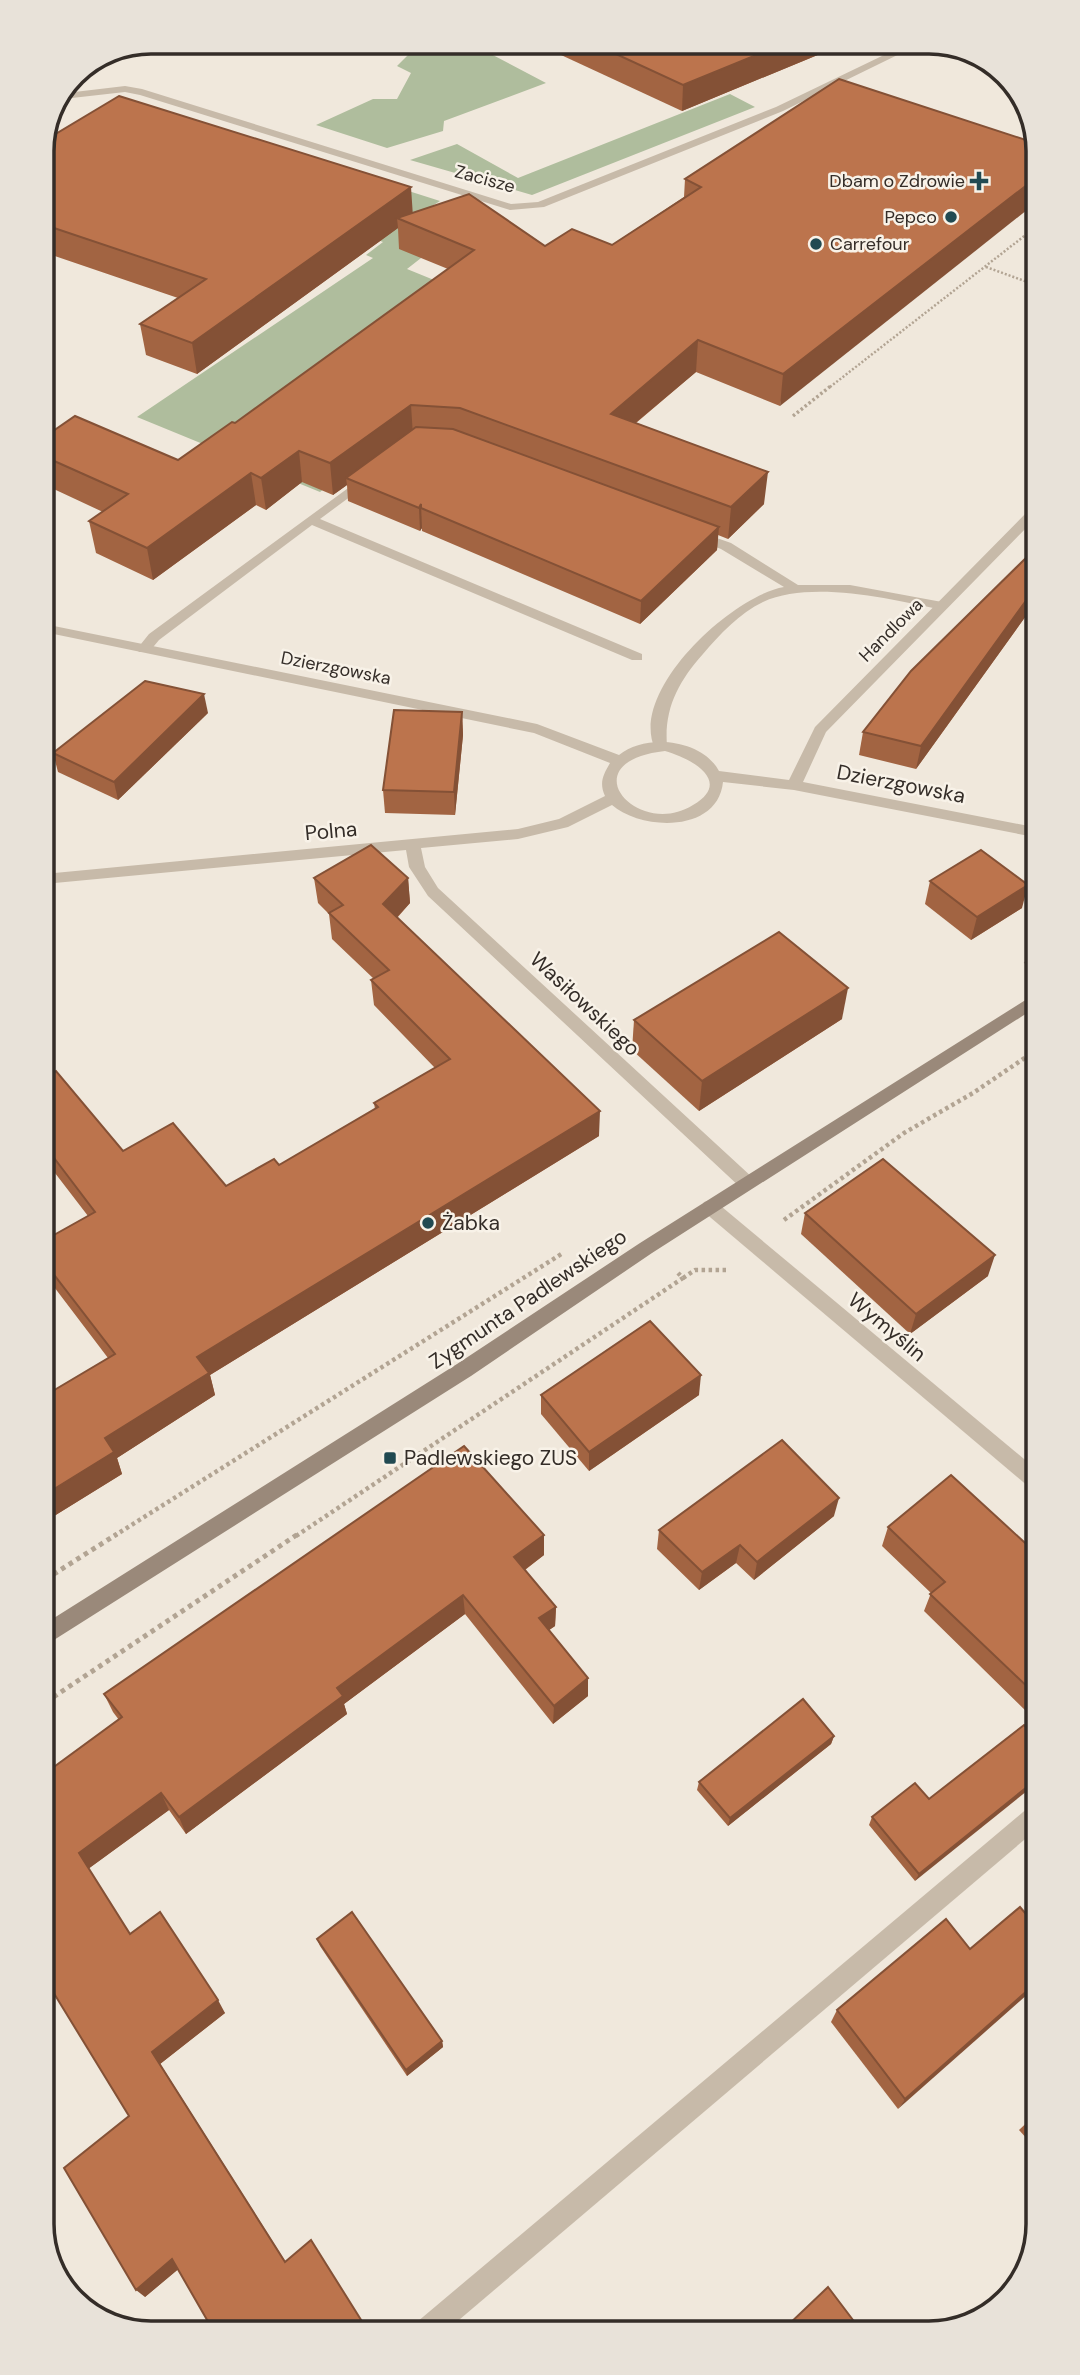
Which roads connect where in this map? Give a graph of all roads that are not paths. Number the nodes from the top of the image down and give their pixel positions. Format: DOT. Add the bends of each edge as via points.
graph roads {
  1 [pos="896,54"];
  2 [pos="73,95"];
  3 [pos="382,466"];
  4 [pos="311,520"];
  5 [pos="1026,521"];
  6 [pos="674,527"];
  7 [pos="799,591"];
  8 [pos="942,606"];
  9 [pos="54,630"];
  10 [pos="144,649"];
  11 [pos="637,657"];
  12 [pos="660,746"];
  13 [pos="617,760"];
  14 [pos="717,776"];
  15 [pos="794,785"];
  16 [pos="614,798"];
  17 [pos="1026,830"];
  18 [pos="412,844"];
  19 [pos="54,878"];
  20 [pos="1026,1006"];
  21 [pos="747,1183"];
  22 [pos="710,1207"];
  23 [pos="1026,1473"];
  24 [pos="54,1630"];
  25 [pos="1026,1824"];
  26 [pos="438,2321"];
  1 -- 2 [label="street, Zacisze" via="786,108 540,205 510,206 142,92 125,89"];
  3 -- 4 [label="street"];
  4 -- 10 [label="street"];
  4 -- 11 [label="street"];
  5 -- 8 [label="street, Handlowa"];
  6 -- 7 [label="street" via="726,546"];
  7 -- 8 [label="street" via="867,591"];
  7 -- 12 [label="street" via="772,593 755,601 701,647 677,674 660,706"];
  8 -- 15 [label="street, Handlowa" via="820,730"];
  9 -- 10 [label="street, Dzierzgowska"];
  10 -- 13 [label="street, Dzierzgowska" via="537,729"];
  12 -- 13 [label="street"];
  12 -- 14 [label="street" via="699,755"];
  13 -- 16 [label="street" via="609,772"];
  14 -- 15 [label="street, Dzierzgowska"];
  14 -- 16 [label="street" via="718,789 712,801 682,817 643,816"];
  15 -- 17 [label="street, Dzierzgowska"];
  16 -- 18 [label="street, Polna" via="563,824 518,834"];
  18 -- 19 [label="street, Polna"];
  18 -- 21 [label="street, Wasiłowskiego" via="417,867 433,892"];
  20 -- 21 [label="street, Zygmunta Padlewskiego"];
  21 -- 22 [label="street, Zygmunta Padlewskiego"];
  22 -- 23 [label="street, Wymyślin"];
  22 -- 24 [label="street, Zygmunta Padlewskiego" via="464,1370"];
  25 -- 26 [label="street"];
}
